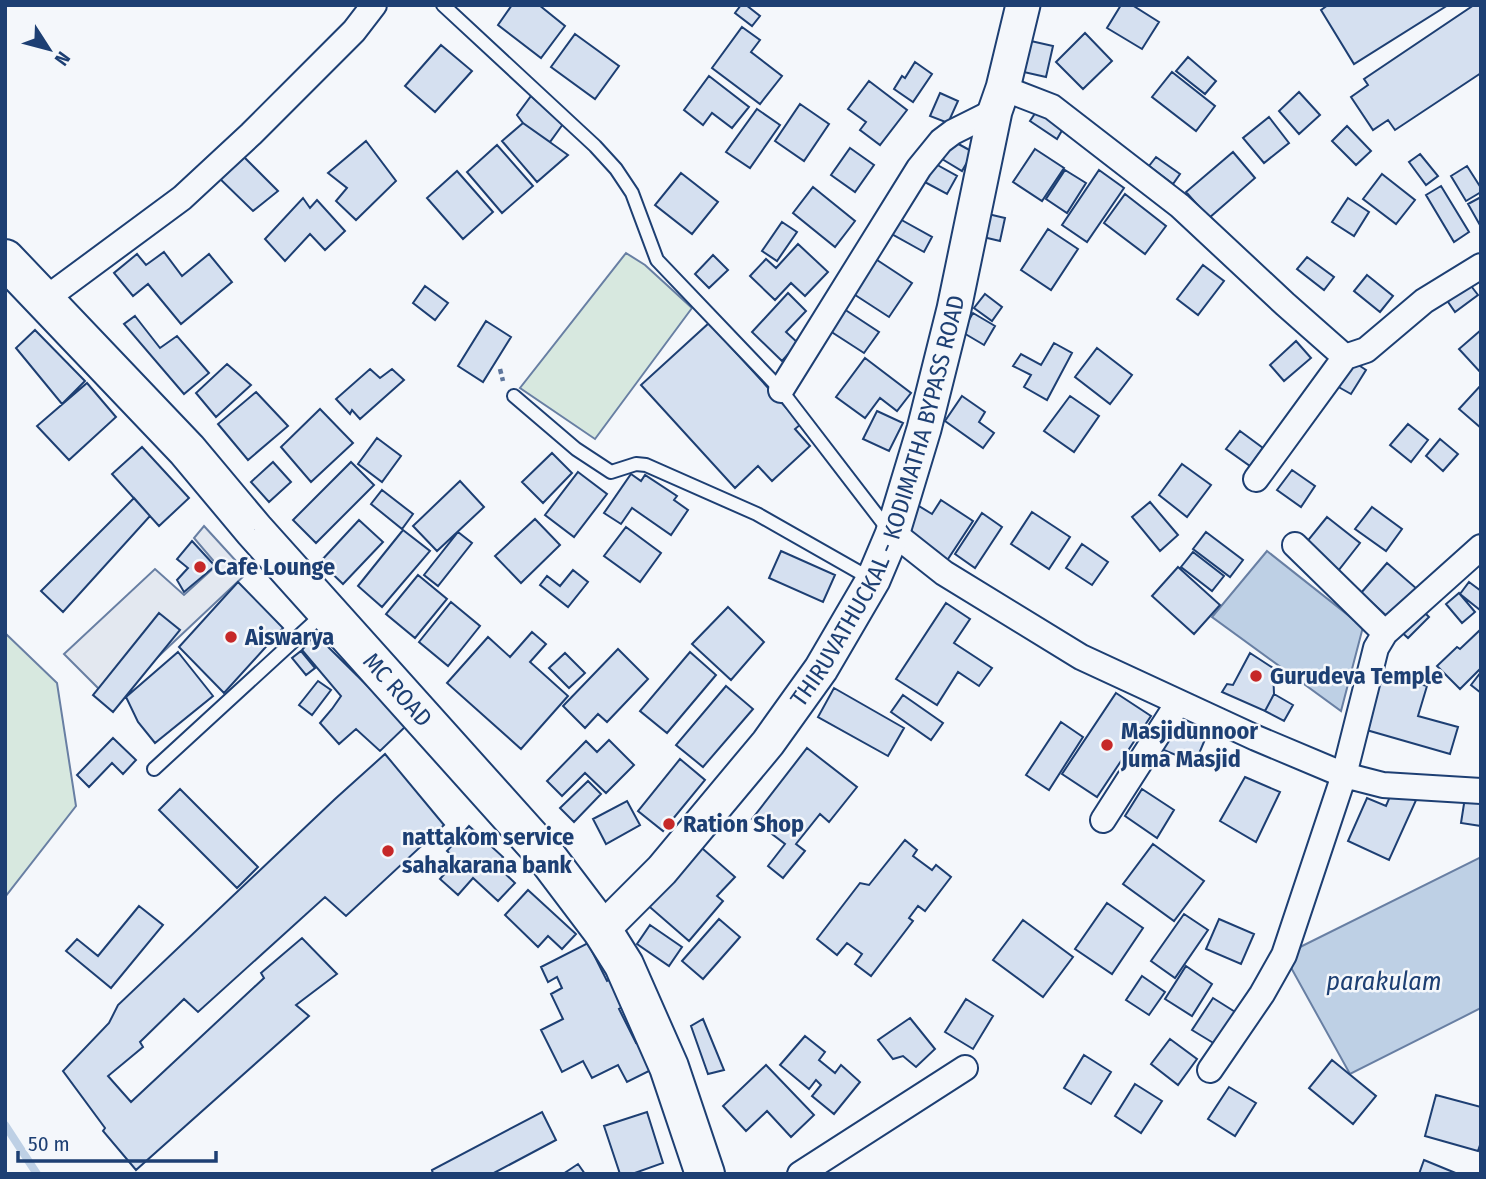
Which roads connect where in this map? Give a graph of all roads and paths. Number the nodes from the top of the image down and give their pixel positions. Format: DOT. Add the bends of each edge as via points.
graph roads {
  1 [pos="374,5"];
  2 [pos="443,5"];
  3 [pos="1023,5"];
  4 [pos="999,100"];
  5 [pos="5,260"];
  6 [pos="1481,267"];
  7 [pos="44,300"];
  8 [pos="1345,357"];
  9 [pos="781,390"];
  10 [pos="514,396"];
  11 [pos="1256,479"];
  12 [pos="892,535"];
  13 [pos="1295,545"];
  14 [pos="1481,547"];
  15 [pos="873,580"];
  16 [pos="327,611"];
  17 [pos="1385,633"];
  18 [pos="1178,703"];
  19 [pos="154,769"];
  20 [pos="1344,775"];
  21 [pos="1481,791"];
  22 [pos="1103,820"];
  23 [pos="602,930"];
  24 [pos="965,1068"];
  25 [pos="1210,1070"];
  26 [pos="705,1174"];
  27 [pos="800,1174"];
  1 -- 7 [label="street" via="354,31 182,198"];
  2 -- 9 [label="lane" via="616,169 632,194 657,260"];
  3 -- 4 [label="main road, THIRUVATHUCKAL - KODIMATHA BYPASS ROAD"];
  4 -- 8 [label="street" via="1052,107 1180,206"];
  4 -- 9 [label="street" via="941,141 919,168"];
  4 -- 12 [label="main road, THIRUVATHUCKAL - KODIMATHA BYPASS ROAD" via="954,309"];
  5 -- 7 [label="highway, MC ROAD"];
  6 -- 8 [label="street" via="1424,301 1366,351"];
  7 -- 16 [label="highway, MC ROAD" via="187,450"];
  8 -- 11 [label="street"];
  9 -- 12 [label="lane"];
  10 -- 15 [label="lane" via="611,472 646,465 757,514"];
  12 -- 15 [label="main road, THIRUVATHUCKAL - KODIMATHA BYPASS ROAD"];
  12 -- 18 [label="street" via="1040,634"];
  13 -- 17 [label="street"];
  14 -- 17 [label="street"];
  15 -- 23 [label="main road, THIRUVATHUCKAL - KODIMATHA BYPASS ROAD" via="821,669 768,743 662,870"];
  16 -- 19 [label="lane"];
  16 -- 23 [label="highway, MC ROAD" via="543,852"];
  17 -- 20 [label="street" via="1377,648"];
  18 -- 20 [label="street"];
  18 -- 22 [label="street"];
  20 -- 21 [label="street" via="1382,785"];
  20 -- 25 [label="street" via="1284,955"];
  23 -- 26 [label="highway, MC ROAD" via="624,965 669,1067"];
  24 -- 27 [label="street"];
}
